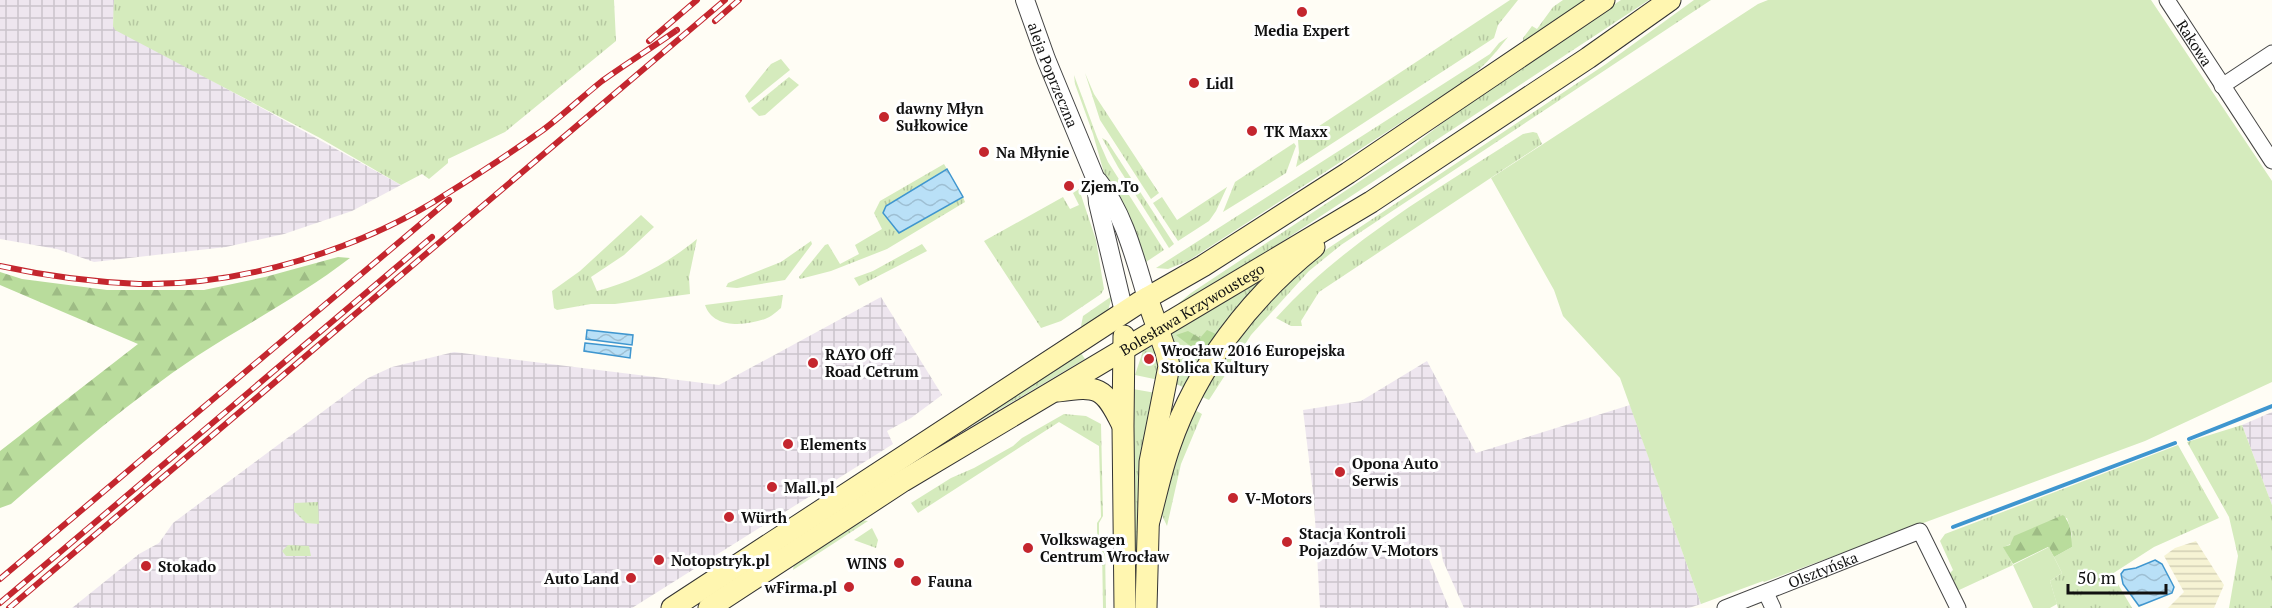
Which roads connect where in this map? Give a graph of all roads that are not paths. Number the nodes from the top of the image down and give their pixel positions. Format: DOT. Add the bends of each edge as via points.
graph roads {
  1 [pos="1025,0"];
  2 [pos="1604,0"];
  3 [pos="1670,0"];
  4 [pos="2167,0"];
  5 [pos="2272,53"];
  6 [pos="2222,86"];
  7 [pos="2272,161"];
  8 [pos="1096,180"];
  9 [pos="1371,202"];
  10 [pos="1146,298"];
  11 [pos="1124,312"];
  12 [pos="1157,330"];
  13 [pos="1125,348"];
  14 [pos="1048,392"];
  15 [pos="1123,426"];
  16 [pos="1149,521"];
  17 [pos="1766,593"];
  18 [pos="672,608"];
  19 [pos="709,608"];
  20 [pos="1125,608"];
  21 [pos="1146,608"];
  22 [pos="1725,608"];
  23 [pos="1773,608"];
  24 [pos="1958,608"];
  1 -- 8 [label="street, aleja Poprzeczna"];
  2 -- 10 [label="main road, Bolesława Krzywoustego" via="1348,173"];
  3 -- 9 [label="main road, Bolesława Krzywoustego"];
  4 -- 6 [label="street, Rakowa"];
  5 -- 6 [label="street"];
  6 -- 7 [label="street, Rakowa"];
  8 -- 10 [label="street, aleja Poprzeczna" via="1119,217"];
  8 -- 11 [label="street, aleja Poprzeczna"];
  9 -- 12 [label="main road, Bolesława Krzywoustego"];
  9 -- 16 [label="main road" via="1282,274 1228,336 1202,377 1170,443"];
  10 -- 11 [label="main road, Bolesława Krzywoustego"];
  10 -- 12 [label="main road"];
  11 -- 13 [label="main road"];
  11 -- 18 [label="main road, Bolesława Krzywoustego"];
  12 -- 13 [label="main road, Bolesława Krzywoustego"];
  12 -- 16 [label="main road" via="1168,366 1150,462"];
  13 -- 14 [label="main road, Bolesława Krzywoustego"];
  13 -- 15 [label="main road"];
  14 -- 15 [label="main road" via="1084,387 1096,390 1112,402"];
  14 -- 19 [label="main road, Bolesława Krzywoustego" via="863,506"];
  15 -- 20 [label="main road"];
  16 -- 21 [label="main road"];
  17 -- 22 [label="street, Olsztyńska"];
  17 -- 23 [label="street"];
  17 -- 24 [label="street, Olsztyńska" via="1920,531"];
}
